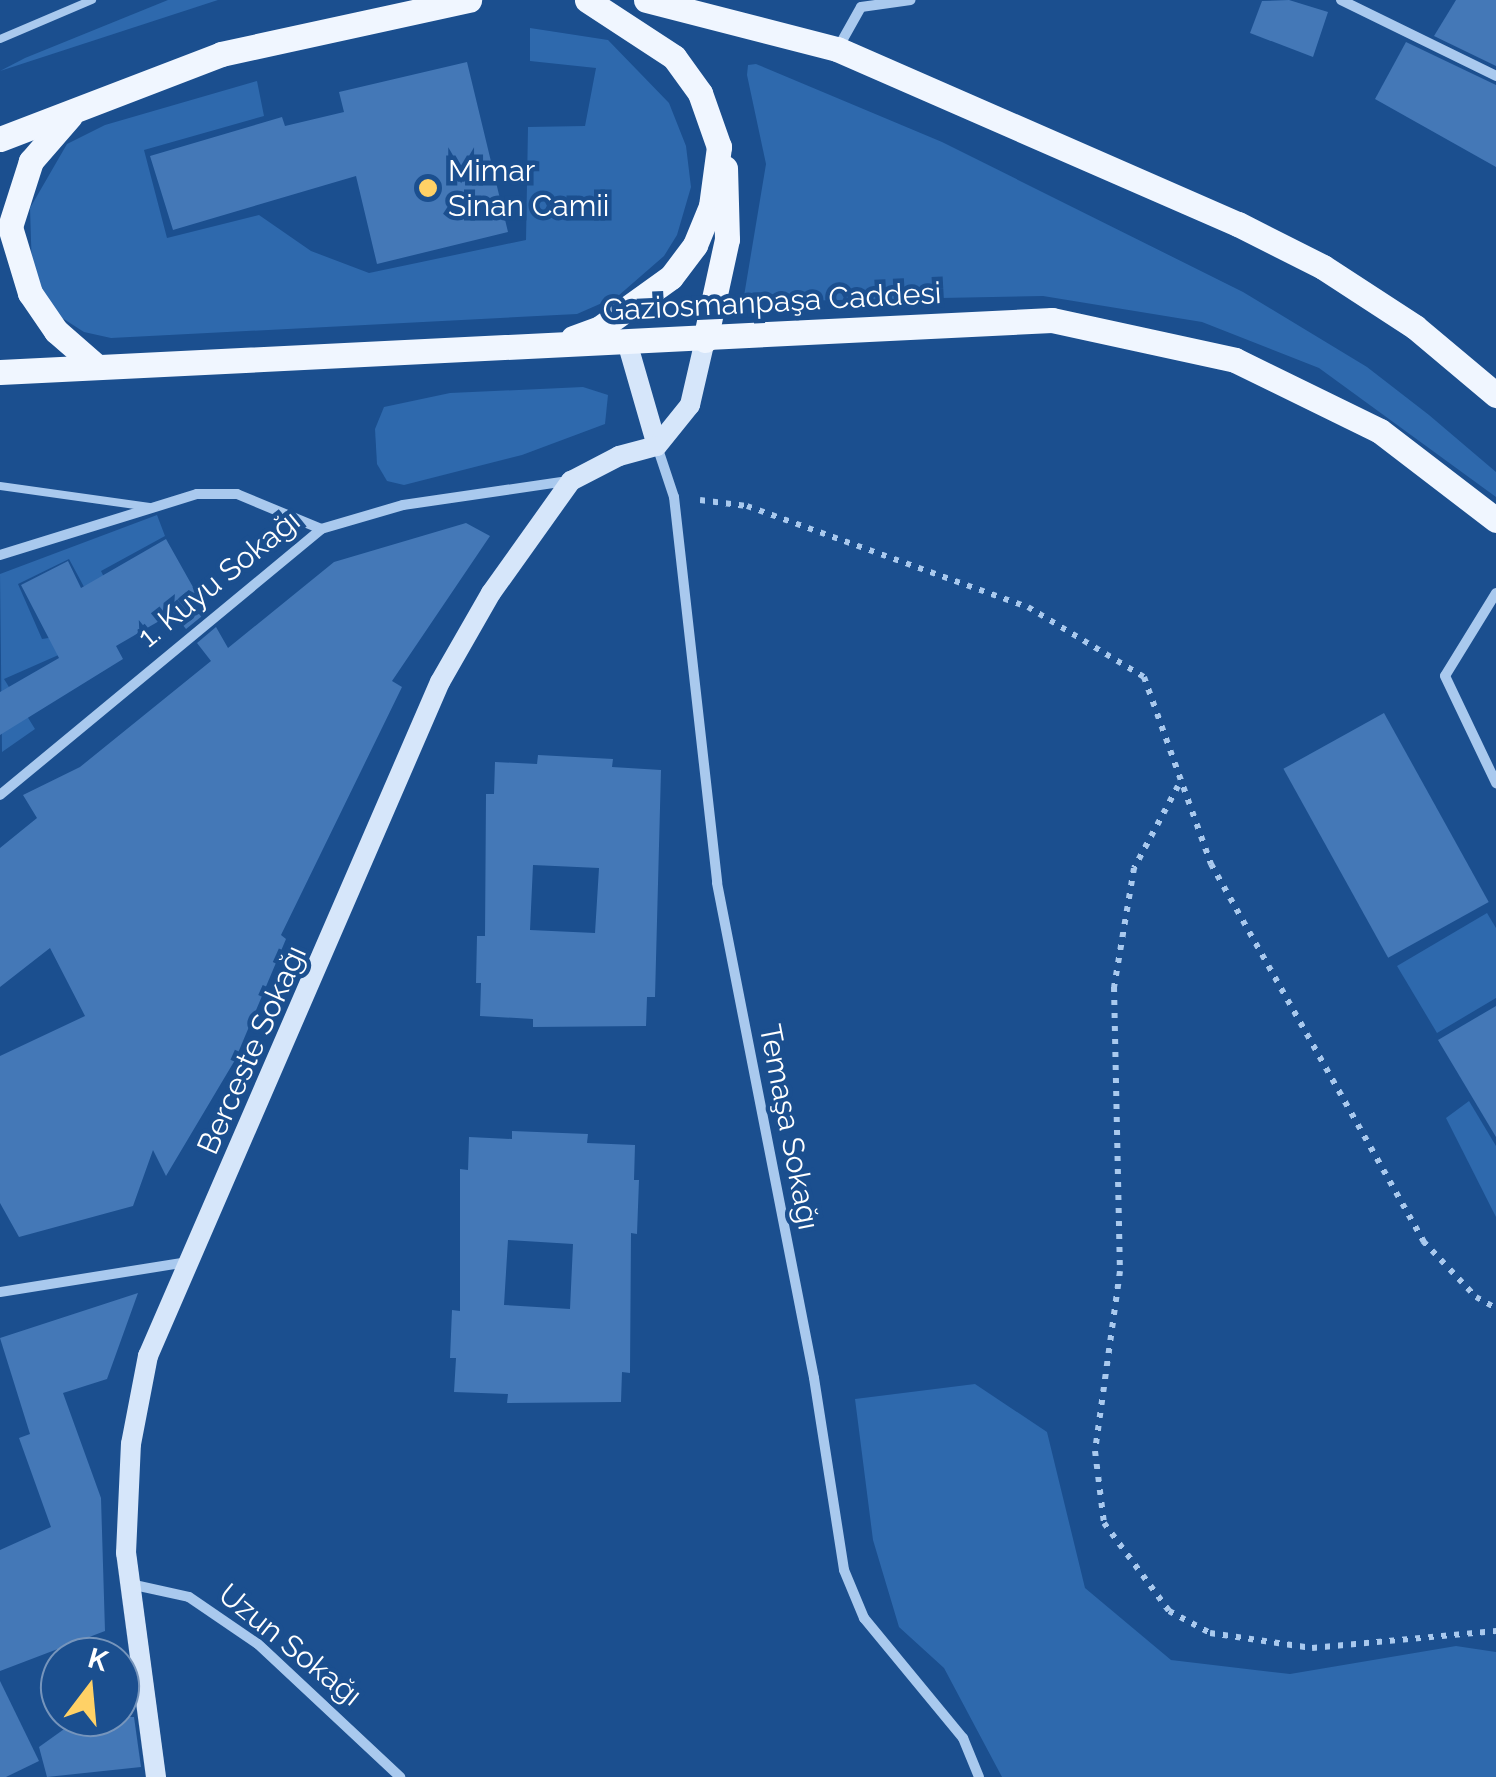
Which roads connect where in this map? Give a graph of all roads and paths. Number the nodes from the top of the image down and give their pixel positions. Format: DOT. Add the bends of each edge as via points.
graph roads {
  1 [pos="92,0"];
  2 [pos="469,0"];
  3 [pos="587,0"];
  4 [pos="646,0"];
  5 [pos="912,0"];
  6 [pos="1341,0"];
  7 [pos="0,39"];
  8 [pos="837,49"];
  9 [pos="1496,76"];
  10 [pos="77,108"];
  11 [pos="0,139"];
  12 [pos="719,147"];
  13 [pos="705,340"];
  14 [pos="627,342"];
  15 [pos="549,346"];
  16 [pos="95,366"];
  17 [pos="0,372"];
  18 [pos="1496,396"];
  19 [pos="657,446"];
  20 [pos="571,481"];
  21 [pos="0,486"];
  22 [pos="674,497"];
  23 [pos="150,507"];
  24 [pos="1496,520"];
  25 [pos="321,529"];
  26 [pos="0,555"];
  27 [pos="1496,593"];
  28 [pos="1496,782"];
  29 [pos="1178,784"];
  30 [pos="0,795"];
  31 [pos="188,1262"];
  32 [pos="0,1292"];
  33 [pos="1496,1308"];
  34 [pos="130,1584"];
  35 [pos="1496,1632"];
  36 [pos="156,1777"];
  37 [pos="400,1777"];
  38 [pos="979,1777"];
  1 -- 7 [label="lane"];
  2 -- 10 [label="main road" via="221,54"];
  3 -- 12 [label="main road" via="674,57 700,93"];
  4 -- 8 [label="main road"];
  5 -- 8 [label="street" via="862,7"];
  6 -- 9 [label="street"];
  8 -- 18 [label="main road" via="1323,267 1414,326"];
  10 -- 11 [label="main road"];
  10 -- 16 [label="main road" via="31,161 10,227 30,293 56,331"];
  12 -- 13 [label="main road" via="730,210"];
  12 -- 15 [label="main road" via="711,206 672,277 600,328"];
  13 -- 14 [label="main road, Gaziosmanpaşa Caddesi"];
  13 -- 19 [label="street" via="690,404"];
  13 -- 24 [label="main road, Gaziosmanpaşa Caddesi" via="1052,320 1148,337 1235,360 1315,396 1380,431"];
  14 -- 15 [label="main road, Gaziosmanpaşa Caddesi"];
  14 -- 19 [label="street"];
  15 -- 16 [label="main road, Gaziosmanpaşa Caddesi"];
  16 -- 17 [label="main road, Gaziosmanpaşa Caddesi"];
  19 -- 20 [label="street, Berceste Sokağı" via="619,456"];
  19 -- 22 [label="street, Temaşa Sokağı"];
  20 -- 25 [label="street, 1. Kuyu Sokağı" via="402,504"];
  20 -- 31 [label="street, Berceste Sokağı" via="491,593 440,682 312,990"];
  21 -- 23 [label="lane"];
  22 -- 29 [label="path" via="748,506 1028,607 1144,677 1172,747"];
  22 -- 38 [label="street, Temaşa Sokağı" via="717,884 814,1378 844,1570 864,1618 963,1738"];
  23 -- 25 [label="street" via="197,494 237,494"];
  23 -- 26 [label="street"];
  25 -- 30 [label="street, 1. Kuyu Sokağı"];
  27 -- 28 [label="street" via="1445,676"];
  29 -- 33 [label="path" via="1211,864 1423,1241 1476,1297"];
  29 -- 35 [label="path" via="1134,868 1114,988 1120,1272 1095,1451 1104,1523 1169,1611 1210,1633 1312,1648"];
  31 -- 32 [label="street"];
  31 -- 34 [label="street, Berceste Sokağı" via="148,1356 131,1444"];
  34 -- 36 [label="street, Berceste Sokağı"];
  34 -- 37 [label="street, Uzun Sokağı" via="189,1597 258,1644"];
}
